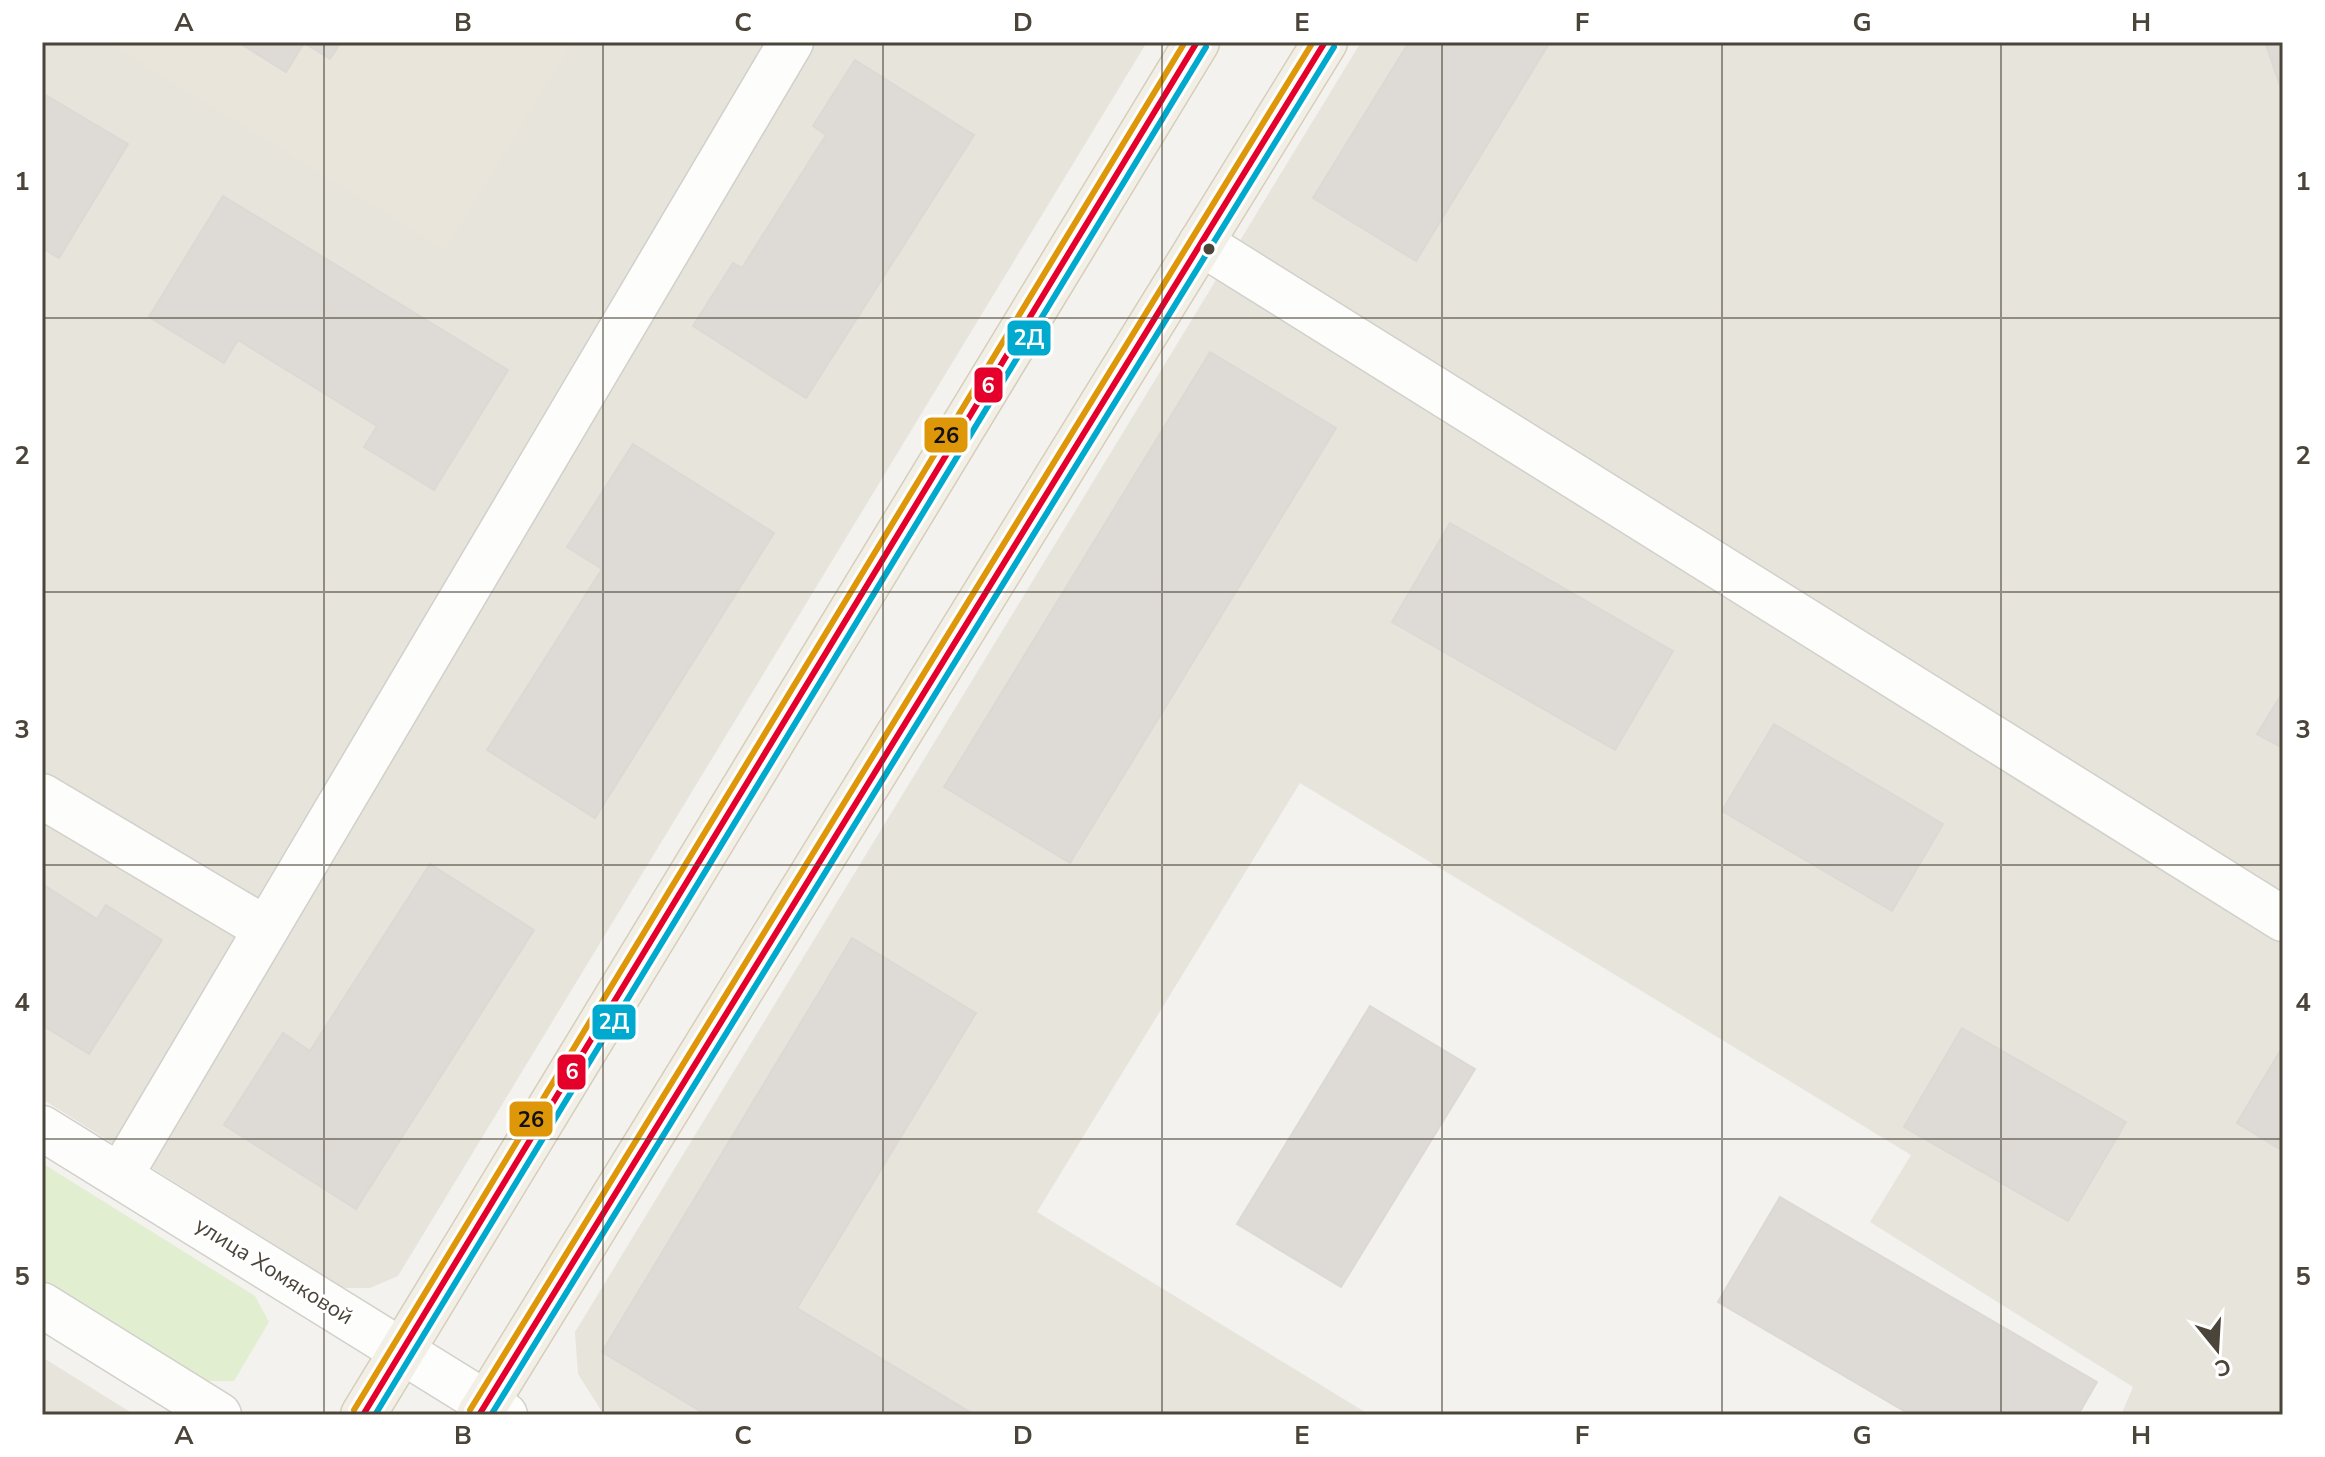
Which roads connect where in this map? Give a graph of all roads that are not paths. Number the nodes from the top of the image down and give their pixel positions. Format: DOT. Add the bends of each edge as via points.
graph roads {
  1 [pos="791,42"];
  2 [pos="1197,42"];
  3 [pos="1325,42"];
  4 [pos="1201,243"];
  5 [pos="42,796"];
  6 [pos="2283,919"];
  7 [pos="266,929"];
  8 [pos="42,1128"];
  9 [pos="120,1176"];
  10 [pos="42,1305"];
  11 [pos="401,1350"];
  12 [pos="490,1411"];
  13 [pos="219,1415"];
  14 [pos="363,1415"];
  1 -- 7 [label="street"];
  2 -- 11 [label="main road"];
  3 -- 4 [label="main road"];
  4 -- 6 [label="street"];
  4 -- 12 [label="main road"];
  5 -- 7 [label="street"];
  7 -- 9 [label="street"];
  8 -- 9 [label="street, улица Хомяковой"];
  9 -- 11 [label="street, улица Хомяковой"];
  10 -- 13 [label="street"];
  11 -- 12 [label="street, улица Хомяковой"];
  11 -- 14 [label="main road"];
}
